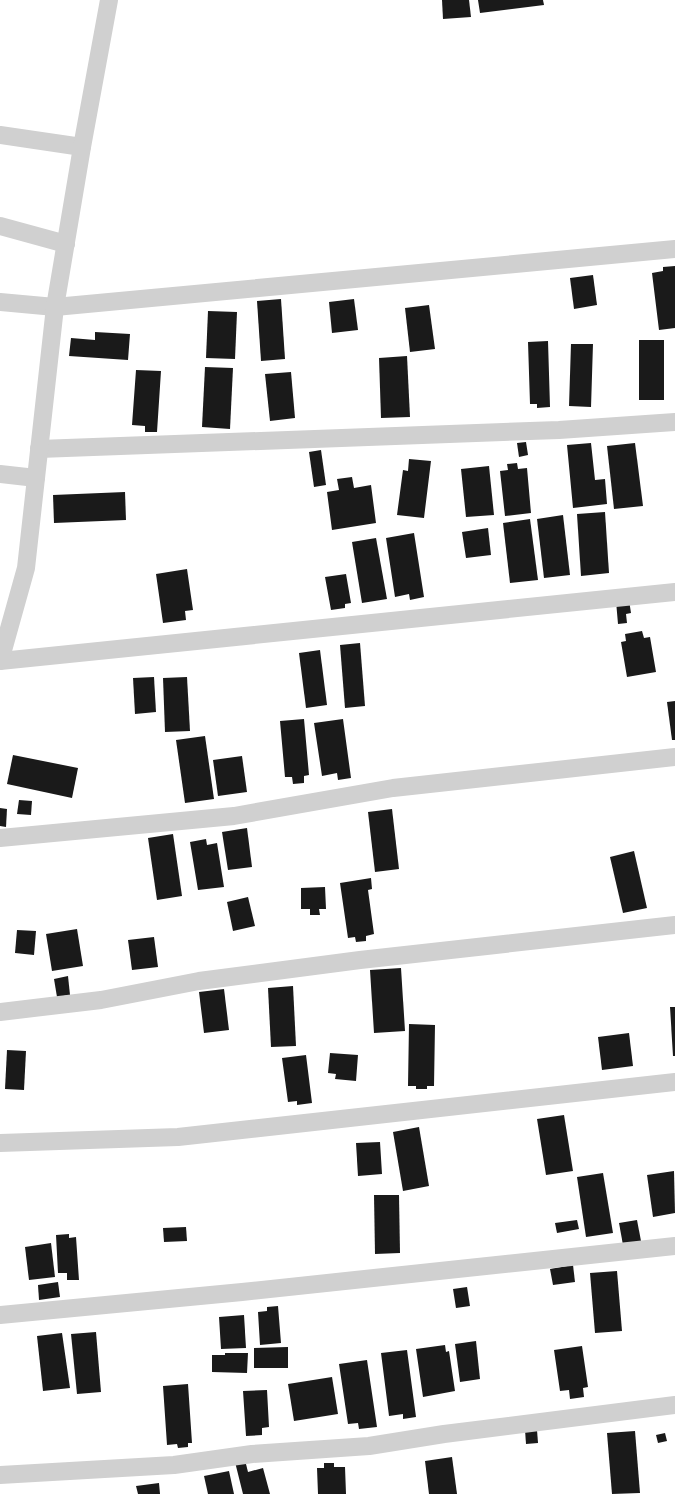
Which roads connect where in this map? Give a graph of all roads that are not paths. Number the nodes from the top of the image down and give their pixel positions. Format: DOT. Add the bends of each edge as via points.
graph roads {
  1 [pos="109,0"];
  2 [pos="0,135"];
  3 [pos="82,147"];
  4 [pos="0,226"];
  5 [pos="66,244"];
  6 [pos="675,249"];
  7 [pos="0,302"];
  8 [pos="56,307"];
  9 [pos="675,422"];
  10 [pos="39,449"];
  11 [pos="0,474"];
  12 [pos="36,478"];
  13 [pos="675,592"];
  14 [pos="0,661"];
  15 [pos="675,757"];
  16 [pos="0,838"];
  17 [pos="675,925"];
  18 [pos="0,1012"];
  19 [pos="675,1082"];
  20 [pos="0,1143"];
  21 [pos="675,1246"];
  22 [pos="0,1315"];
  23 [pos="675,1405"];
  24 [pos="0,1475"];
  1 -- 3 [label="street"];
  2 -- 3 [label="street"];
  3 -- 5 [label="street"];
  4 -- 5 [label="street"];
  5 -- 8 [label="street"];
  6 -- 8 [label="street"];
  7 -- 8 [label="street"];
  8 -- 10 [label="street"];
  9 -- 10 [label="street" via="559,430"];
  10 -- 12 [label="street"];
  11 -- 12 [label="street"];
  12 -- 14 [label="street" via="26,568"];
  13 -- 14 [label="street"];
  15 -- 16 [label="street" via="393,788 234,816"];
  17 -- 18 [label="street" via="360,960"];
  19 -- 20 [label="street" via="178,1137"];
  21 -- 22 [label="street"];
  23 -- 24 [label="street" via="369,1446 252,1454 174,1465"];
}
